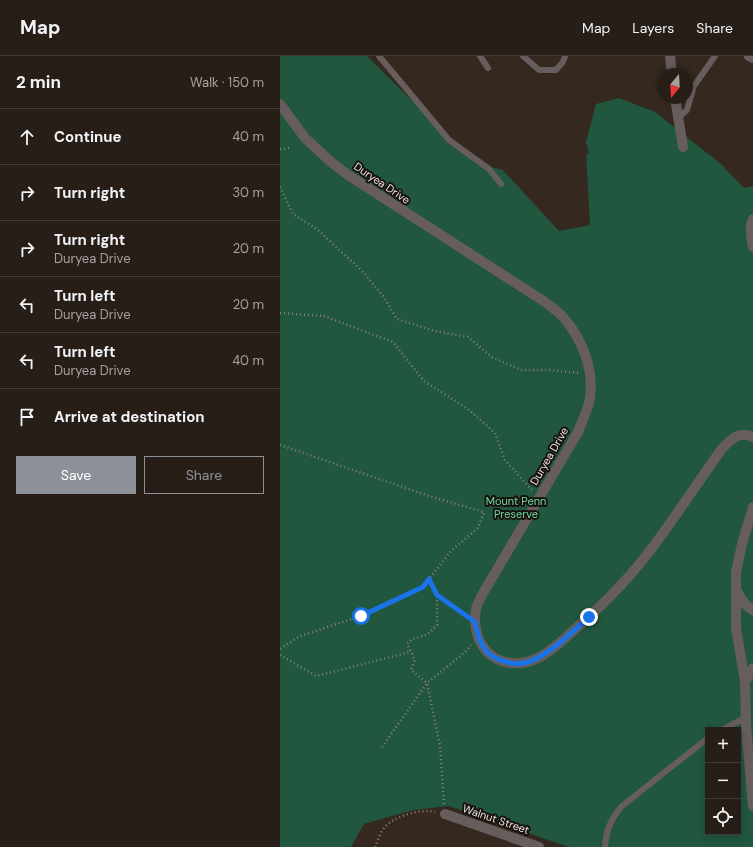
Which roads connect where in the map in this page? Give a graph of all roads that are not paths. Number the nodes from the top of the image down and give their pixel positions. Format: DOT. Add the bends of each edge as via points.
graph roads {
  1 [pos="378,56"];
  2 [pos="480,56"];
  3 [pos="523,56"];
  4 [pos="565,56"];
  5 [pos="670,56"];
  6 [pos="714,56"];
  7 [pos="749,56"];
  8 [pos="753,58"];
  9 [pos="488,68"];
  10 [pos="671,68"];
  11 [pos="280,104"];
  12 [pos="676,104"];
  13 [pos="678,118"];
  14 [pos="683,147"];
  15 [pos="501,184"];
  16 [pos="753,219"];
  17 [pos="753,247"];
  18 [pos="753,437"];
  19 [pos="753,507"];
  20 [pos="736,588"];
  21 [pos="753,610"];
  22 [pos="753,668"];
  23 [pos="744,682"];
  24 [pos="746,717"];
  25 [pos="728,727"];
  26 [pos="705,740"];
  27 [pos="753,806"];
  28 [pos="445,814"];
  29 [pos="534,846"];
  30 [pos="605,847"];
  1 -- 15 [label="lane" via="449,140 489,169"];
  2 -- 9 [label="lane"];
  3 -- 4 [label="lane" via="539,70 556,70"];
  5 -- 10 [label="street"];
  6 -- 13 [label="lane" via="694,86 687,110"];
  7 -- 8 [label="street"];
  11 -- 18 [label="street, Duryea Drive" via="305,138 342,170 563,316 583,349 589,374 590,397 578,432 476,608 478,638 484,650 495,658 509,663 525,663 546,653 589,617 654,546 721,450 732,438 748,434"];
  12 -- 13 [label="street"];
  13 -- 14 [label="street"];
  16 -- 17 [label="street" via="750,233"];
  19 -- 20 [label="street" via="736,572"];
  20 -- 21 [label="street" via="741,600"];
  20 -- 23 [label="street" via="736,628"];
  22 -- 23 [label="street"];
  23 -- 24 [label="street"];
  24 -- 25 [label="lane"];
  24 -- 27 [label="street"];
  26 -- 30 [label="lane" via="622,806 612,817"];
  28 -- 29 [label="street, Walnut Street"];
}
